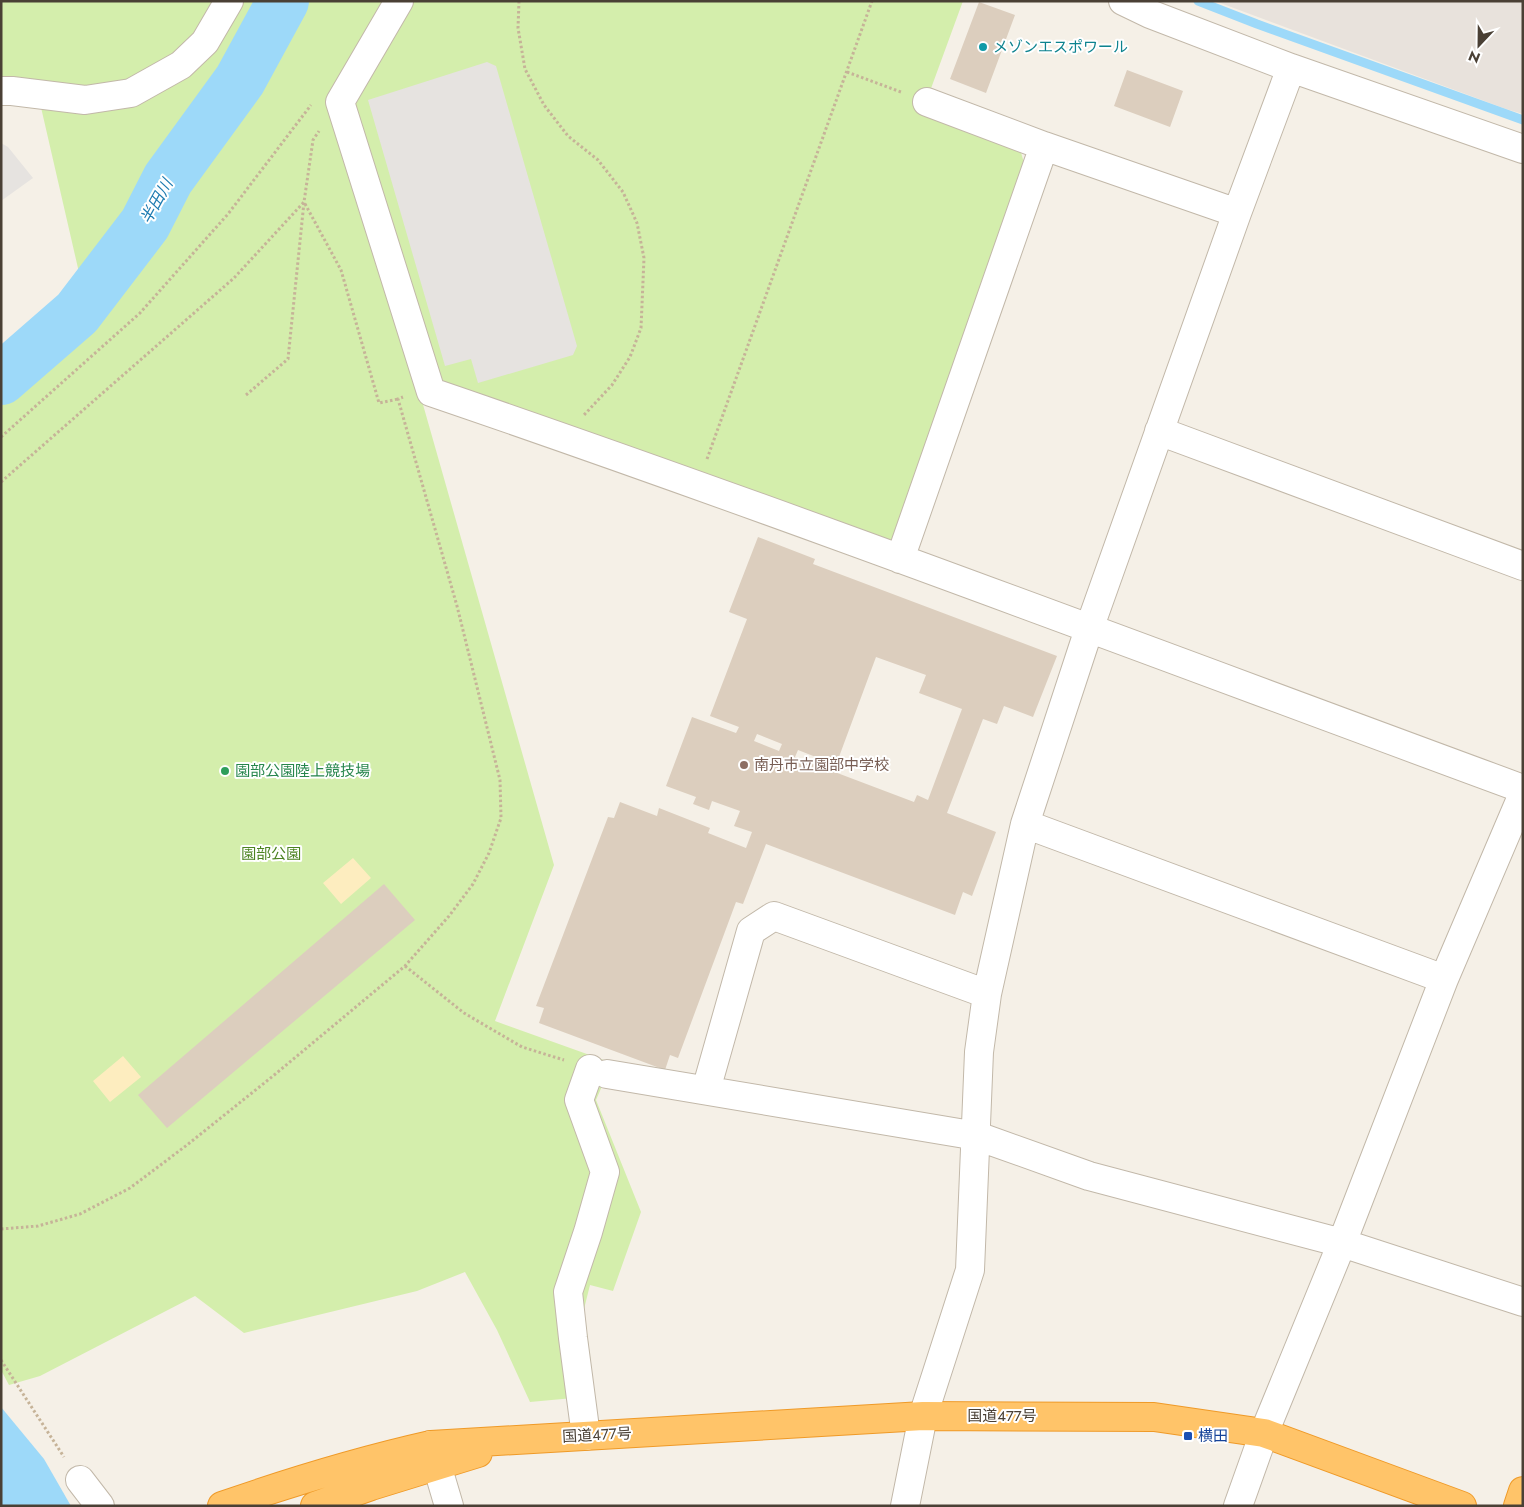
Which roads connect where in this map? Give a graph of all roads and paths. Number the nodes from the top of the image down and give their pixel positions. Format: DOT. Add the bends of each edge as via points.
graph roads {
  1 [pos="229,1"];
  2 [pos="399,1"];
  3 [pos="518,1"];
  4 [pos="872,1"];
  5 [pos="1123,1"];
  6 [pos="1290,68"];
  7 [pos="847,72"];
  8 [pos="1,92"];
  9 [pos="340,102"];
  10 [pos="927,102"];
  11 [pos="1044,146"];
  12 [pos="1523,149"];
  13 [pos="304,202"];
  14 [pos="1236,213"];
  15 [pos="431,392"];
  16 [pos="246,395"];
  17 [pos="398,398"];
  18 [pos="1159,431"];
  19 [pos="1,437"];
  20 [pos="562,437"];
  21 [pos="1,482"];
  22 [pos="698,486"];
  23 [pos="900,559"];
  24 [pos="1523,566"];
  25 [pos="1089,629"];
  26 [pos="1523,789"];
  27 [pos="1523,794"];
  28 [pos="1025,824"];
  29 [pos="405,966"];
  30 [pos="1444,979"];
  31 [pos="987,994"];
  32 [pos="598,1071"];
  33 [pos="706,1090"];
  34 [pos="977,1136"];
  35 [pos="1,1229"];
  36 [pos="1342,1243"];
  37 [pos="1523,1302"];
  38 [pos="1,1360"];
  39 [pos="923,1416"];
  40 [pos="1264,1433"];
  41 [pos="586,1436"];
  42 [pos="434,1455"];
  43 [pos="80,1480"];
  44 [pos="1523,1491"];
  45 [pos="912,1504"];
  46 [pos="100,1506"];
  47 [pos="222,1506"];
  48 [pos="315,1506"];
  49 [pos="449,1506"];
  50 [pos="1238,1506"];
  51 [pos="1462,1506"];
  52 [pos="1518,1506"];
  1 -- 8 [label="street" via="205,42 181,65 131,93 85,100"];
  2 -- 9 [label="street"];
  3 -- 20 [label="path" via="518,28 525,69 544,105 568,136 598,160 623,192 637,223 644,258 640,328 630,357 612,385"];
  4 -- 7 [label="path"];
  5 -- 6 [label="street"];
  6 -- 12 [label="street"];
  6 -- 14 [label="street"];
  7 -- 10 [label="path"];
  7 -- 22 [label="path"];
  9 -- 13 [label="path" via="313,140"];
  9 -- 15 [label="street"];
  9 -- 19 [label="path" via="322,90 228,214 140,313"];
  10 -- 11 [label="street"];
  11 -- 14 [label="street"];
  11 -- 23 [label="street"];
  13 -- 16 [label="path" via="288,360"];
  13 -- 17 [label="path" via="341,270 379,403"];
  13 -- 21 [label="path" via="234,278"];
  14 -- 18 [label="street"];
  15 -- 17 [label="path"];
  15 -- 20 [label="street"];
  17 -- 29 [label="path" via="490,737 500,780 501,818 489,853 473,884"];
  18 -- 24 [label="street"];
  18 -- 25 [label="street"];
  20 -- 22 [label="street"];
  22 -- 23 [label="street"];
  23 -- 25 [label="street"];
  25 -- 26 [label="street"];
  25 -- 28 [label="street"];
  27 -- 30 [label="street"];
  28 -- 30 [label="street"];
  28 -- 31 [label="street"];
  29 -- 32 [label="path" via="464,1013 522,1047"];
  29 -- 35 [label="path" via="273,1076 130,1188 80,1214 38,1226"];
  30 -- 36 [label="street"];
  31 -- 33 [label="street" via="774,916 751,931"];
  31 -- 34 [label="street" via="979,1052"];
  32 -- 33 [label="street"];
  32 -- 41 [label="street" via="579,1100 605,1172 568,1292"];
  33 -- 34 [label="street"];
  34 -- 36 [label="street" via="1089,1176"];
  34 -- 39 [label="street" via="970,1270"];
  36 -- 37 [label="street"];
  36 -- 40 [label="street"];
  38 -- 43 [label="path"];
  39 -- 40 [label="highway, 国道477号" via="1154,1417"];
  39 -- 41 [label="highway, 国道477号"];
  39 -- 45 [label="street"];
  40 -- 50 [label="street"];
  40 -- 51 [label="highway, 国道477号"];
  41 -- 42 [label="highway, 国道477号" via="528,1439"];
  42 -- 47 [label="highway, 国道477号" via="370,1459"];
  42 -- 48 [label="highway, 国道477号"];
  42 -- 49 [label="street"];
  43 -- 46 [label="street"];
  44 -- 52 [label="highway"];
}
